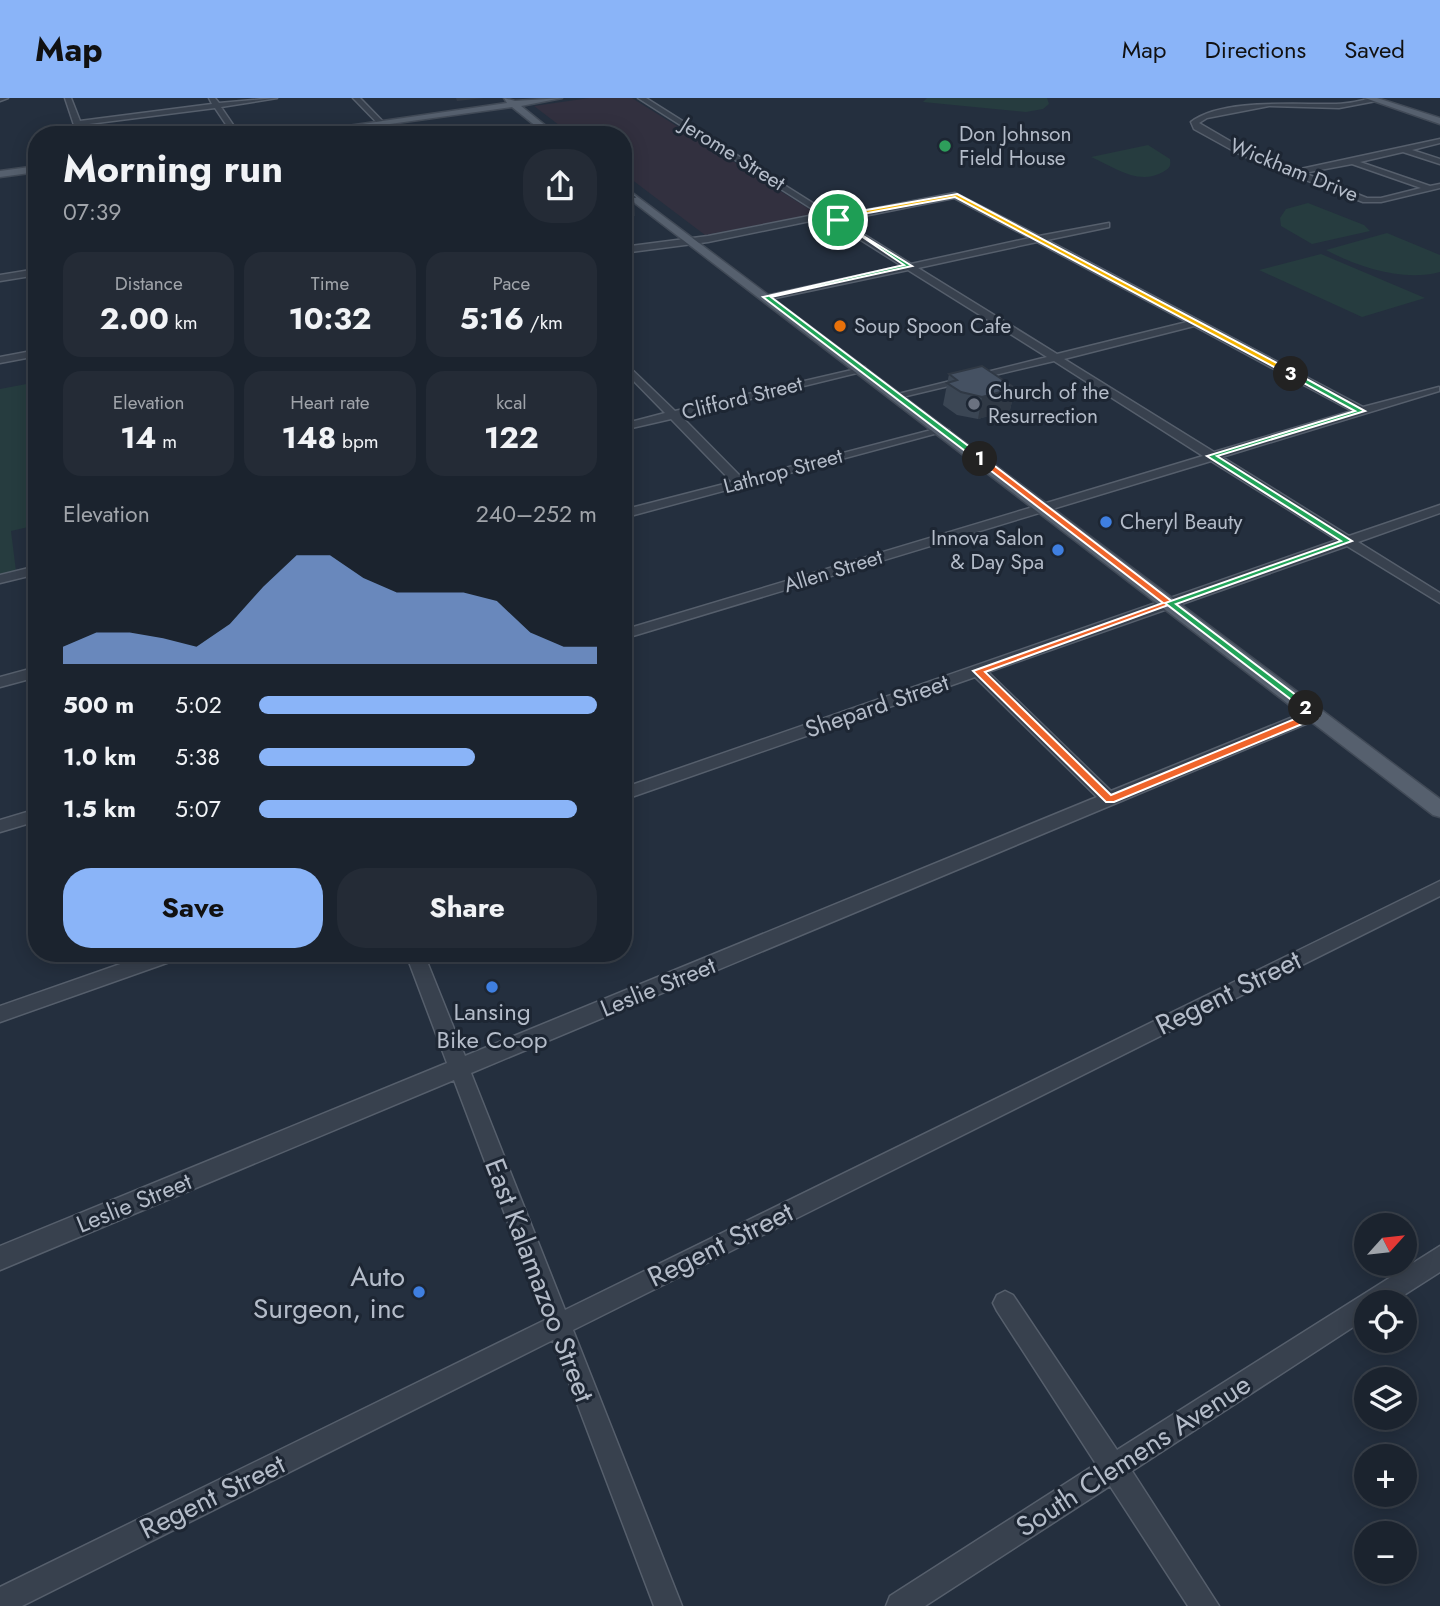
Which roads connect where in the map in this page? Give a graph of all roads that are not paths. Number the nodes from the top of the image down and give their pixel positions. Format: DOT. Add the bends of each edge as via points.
graph roads {
  1 [pos="68,98"];
  2 [pos="274,98"];
  3 [pos="356,98"];
  4 [pos="558,98"];
  5 [pos="641,98"];
  6 [pos="1371,99"];
  7 [pos="509,101"];
  8 [pos="214,102"];
  9 [pos="1440,121"];
  10 [pos="381,122"];
  11 [pos="77,123"];
  12 [pos="78,126"];
  13 [pos="231,126"];
  14 [pos="353,126"];
  15 [pos="385,126"];
  16 [pos="541,126"];
  17 [pos="1439,137"];
  18 [pos="1401,149"];
  19 [pos="1352,162"];
  20 [pos="1440,162"];
  21 [pos="28,170"];
  22 [pos="1293,173"];
  23 [pos="0,174"];
  24 [pos="1435,188"];
  25 [pos="632,196"];
  26 [pos="1106,225"];
  27 [pos="1038,239"];
  28 [pos="692,241"];
  29 [pos="632,249"];
  30 [pos="909,266"];
  31 [pos="28,273"];
  32 [pos="0,278"];
  33 [pos="766,297"];
  34 [pos="1196,323"];
  35 [pos="28,355"];
  36 [pos="1055,358"];
  37 [pos="0,360"];
  38 [pos="861,369"];
  39 [pos="632,373"];
  40 [pos="1435,389"];
  41 [pos="898,397"];
  42 [pos="1361,411"];
  43 [pos="673,414"];
  44 [pos="632,425"];
  45 [pos="943,430"];
  46 [pos="1211,456"];
  47 [pos="739,482"];
  48 [pos="1044,507"];
  49 [pos="1440,509"];
  50 [pos="632,512"];
  51 [pos="1347,541"];
  52 [pos="28,572"];
  53 [pos="0,579"];
  54 [pos="1440,599"];
  55 [pos="1170,603"];
  56 [pos="632,632"];
  57 [pos="978,671"];
  58 [pos="28,674"];
  59 [pos="0,682"];
  60 [pos="1315,715"];
  61 [pos="632,791"];
  62 [pos="1110,800"];
  63 [pos="1440,810"];
  64 [pos="28,818"];
  65 [pos="0,826"];
  66 [pos="1440,888"];
  67 [pos="148,962"];
  68 [pos="418,962"];
  69 [pos="0,1014"];
  70 [pos="459,1069"];
  71 [pos="0,1258"];
  72 [pos="1440,1258"];
  73 [pos="1390,1290"];
  74 [pos="1005,1303"];
  75 [pos="1354,1313"];
  76 [pos="558,1325"];
  77 [pos="1112,1467"];
  78 [pos="0,1602"];
  79 [pos="668,1606"];
  80 [pos="900,1606"];
  81 [pos="1205,1606"];
  1 -- 11 [label="street"];
  2 -- 8 [label="street"];
  3 -- 10 [label="street"];
  4 -- 7 [label="main road"];
  5 -- 28 [label="street, Jerome Street" via="823,212"];
  6 -- 9 [label="main road"];
  6 -- 22 [label="street, Wickham Drive" via="1339,106 1269,104 1195,122 1244,153"];
  7 -- 10 [label="main road"];
  7 -- 16 [label="main road"];
  8 -- 11 [label="street"];
  8 -- 13 [label="street"];
  10 -- 14 [label="main road"];
  10 -- 15 [label="street"];
  11 -- 12 [label="street"];
  17 -- 18 [label="street"];
  18 -- 19 [label="street"];
  18 -- 20 [label="street"];
  19 -- 22 [label="street"];
  19 -- 24 [label="street"];
  21 -- 23 [label="main road"];
  22 -- 24 [label="street, Wickham Drive" via="1370,201"];
  25 -- 28 [label="main road"];
  26 -- 27 [label="street"];
  27 -- 30 [label="street"];
  27 -- 30 [label="street" via="955,195 839,218 840,223"];
  27 -- 34 [label="street"];
  28 -- 29 [label="street"];
  28 -- 33 [label="main road"];
  30 -- 33 [label="street"];
  30 -- 36 [label="street"];
  31 -- 32 [label="street"];
  33 -- 38 [label="main road"];
  34 -- 36 [label="street"];
  34 -- 42 [label="street"];
  35 -- 37 [label="street"];
  36 -- 41 [label="street"];
  36 -- 46 [label="street"];
  38 -- 41 [label="main road"];
  38 -- 43 [label="street, Clifford Street"];
  39 -- 43 [label="street"];
  40 -- 42 [label="street, Allen Street"];
  41 -- 45 [label="main road"];
  42 -- 46 [label="street, Allen Street"];
  43 -- 44 [label="street, Clifford Street"];
  43 -- 47 [label="street"];
  45 -- 47 [label="street, Lathrop Street"];
  45 -- 48 [label="main road"];
  46 -- 48 [label="street, Allen Street"];
  46 -- 51 [label="street"];
  47 -- 50 [label="street, Lathrop Street"];
  48 -- 55 [label="main road"];
  48 -- 56 [label="street, Allen Street"];
  49 -- 51 [label="street, Shepard Street"];
  51 -- 54 [label="street"];
  51 -- 55 [label="street, Shepard Street"];
  52 -- 53 [label="street"];
  55 -- 57 [label="street, Shepard Street"];
  55 -- 60 [label="main road"];
  57 -- 61 [label="street, Shepard Street"];
  57 -- 62 [label="street"];
  58 -- 59 [label="street"];
  60 -- 62 [label="street, Leslie Street"];
  60 -- 63 [label="main road"];
  62 -- 70 [label="street, Leslie Street"];
  64 -- 65 [label="street"];
  66 -- 76 [label="street, Regent Street"];
  67 -- 69 [label="street"];
  68 -- 70 [label="street, East Kalamazoo Street"];
  70 -- 71 [label="street, Leslie Street"];
  70 -- 76 [label="street, East Kalamazoo Street"];
  72 -- 73 [label="street, South Clemens Avenue"];
  74 -- 77 [label="street"];
  75 -- 77 [label="street, South Clemens Avenue"];
  76 -- 78 [label="street, Regent Street"];
  76 -- 79 [label="street, East Kalamazoo Street"];
  77 -- 80 [label="street, South Clemens Avenue"];
  77 -- 81 [label="street"];
}
